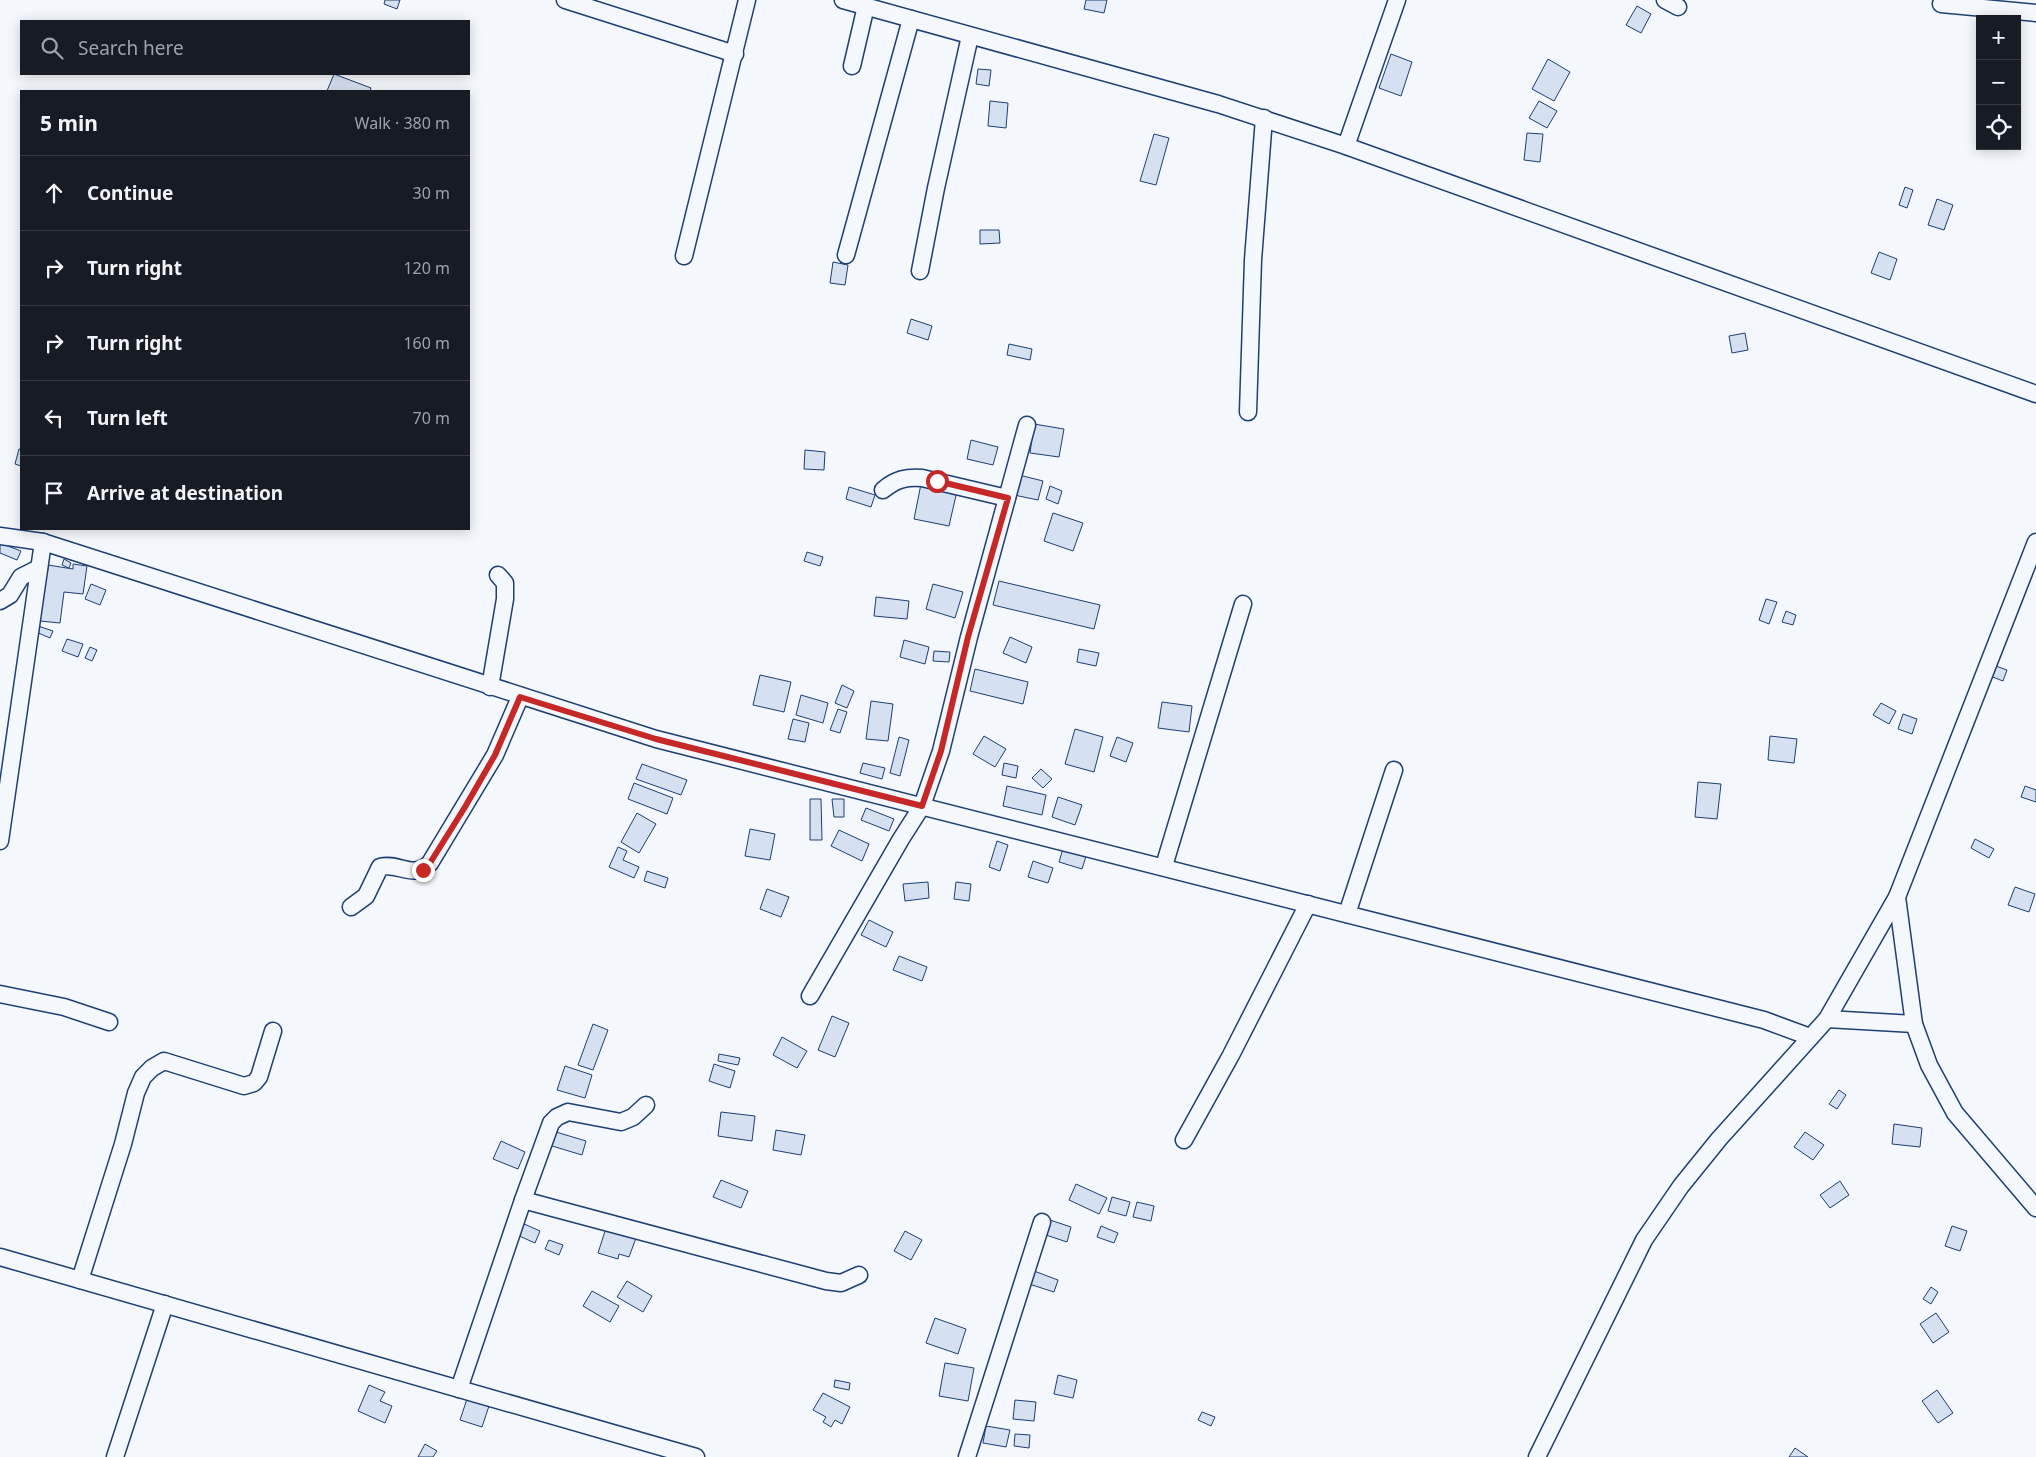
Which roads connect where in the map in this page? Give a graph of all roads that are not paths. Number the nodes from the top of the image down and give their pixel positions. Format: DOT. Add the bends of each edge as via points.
graph roads {
  1 [pos="565,0"];
  2 [pos="747,0"];
  3 [pos="843,0"];
  4 [pos="1397,0"];
  5 [pos="1941,4"];
  6 [pos="866,6"];
  7 [pos="2036,13"];
  8 [pos="911,19"];
  9 [pos="970,36"];
  10 [pos="735,54"];
  11 [pos="852,66"];
  12 [pos="1264,118"];
  13 [pos="1346,146"];
  14 [pos="846,255"];
  15 [pos="684,256"];
  16 [pos="920,271"];
  17 [pos="2036,394"];
  18 [pos="1248,412"];
  19 [pos="1027,426"];
  20 [pos="883,490"];
  21 [pos="1008,498"];
  22 [pos="0,536"];
  23 [pos="43,542"];
  24 [pos="2036,542"];
  25 [pos="39,568"];
  26 [pos="498,575"];
  27 [pos="0,601"];
  28 [pos="1243,604"];
  29 [pos="490,687"];
  30 [pos="520,697"];
  31 [pos="1394,770"];
  32 [pos="922,806"];
  33 [pos="0,841"];
  34 [pos="1164,866"];
  35 [pos="1897,897"];
  36 [pos="1308,904"];
  37 [pos="351,906"];
  38 [pos="1347,914"];
  39 [pos="0,994"];
  40 [pos="810,996"];
  41 [pos="1827,1019"];
  42 [pos="109,1022"];
  43 [pos="1914,1024"];
  44 [pos="273,1031"];
  45 [pos="1810,1037"];
  46 [pos="646,1105"];
  47 [pos="1184,1140"];
  48 [pos="523,1200"];
  49 [pos="2036,1208"];
  50 [pos="1042,1222"];
  51 [pos="0,1257"];
  52 [pos="859,1275"];
  53 [pos="80,1280"];
  54 [pos="165,1304"];
  55 [pos="460,1389"];
  56 [pos="114,1457"];
  57 [pos="696,1457"];
  58 [pos="967,1457"];
  59 [pos="1537,1457"];
  1 -- 10 [label="street"];
  2 -- 10 [label="street"];
  3 -- 6 [label="street"];
  4 -- 13 [label="street"];
  5 -- 7 [label="street"];
  6 -- 8 [label="street"];
  6 -- 11 [label="street"];
  8 -- 9 [label="street"];
  8 -- 14 [label="street"];
  9 -- 12 [label="street"];
  9 -- 16 [label="street"];
  10 -- 15 [label="street"];
  12 -- 13 [label="street"];
  12 -- 18 [label="street" via="1253,260"];
  13 -- 17 [label="street"];
  19 -- 21 [label="street"];
  20 -- 21 [label="street" via="894,481 910,477"];
  21 -- 32 [label="street" via="968,637 941,751"];
  22 -- 23 [label="street"];
  23 -- 25 [label="street"];
  23 -- 29 [label="street"];
  24 -- 35 [label="street"];
  25 -- 27 [label="street" via="21,577 10,595"];
  25 -- 33 [label="street"];
  26 -- 29 [label="street" via="505,583 506,599"];
  28 -- 34 [label="street"];
  29 -- 30 [label="street"];
  30 -- 32 [label="street" via="656,739"];
  30 -- 37 [label="street" via="495,755 430,863 423,870 414,871 389,865 380,867 366,896"];
  31 -- 38 [label="street"];
  32 -- 34 [label="street"];
  32 -- 40 [label="street"];
  34 -- 36 [label="street"];
  35 -- 41 [label="street"];
  35 -- 43 [label="street"];
  36 -- 38 [label="street"];
  36 -- 47 [label="street" via="1231,1056"];
  38 -- 45 [label="street" via="1764,1020"];
  39 -- 42 [label="street" via="64,1007"];
  41 -- 43 [label="street"];
  41 -- 45 [label="street"];
  43 -- 49 [label="street" via="1929,1065 1955,1114"];
  44 -- 53 [label="street" via="259,1077 254,1083 244,1086 164,1060 144,1077 136,1093"];
  45 -- 59 [label="street" via="1719,1139 1644,1240"];
  46 -- 48 [label="street" via="633,1117 620,1122 568,1112 557,1117 551,1123"];
  48 -- 52 [label="street" via="826,1281 841,1283"];
  48 -- 55 [label="street"];
  50 -- 58 [label="street"];
  51 -- 53 [label="street"];
  53 -- 54 [label="street"];
  54 -- 55 [label="street"];
  54 -- 56 [label="street"];
  55 -- 57 [label="street"];
}
